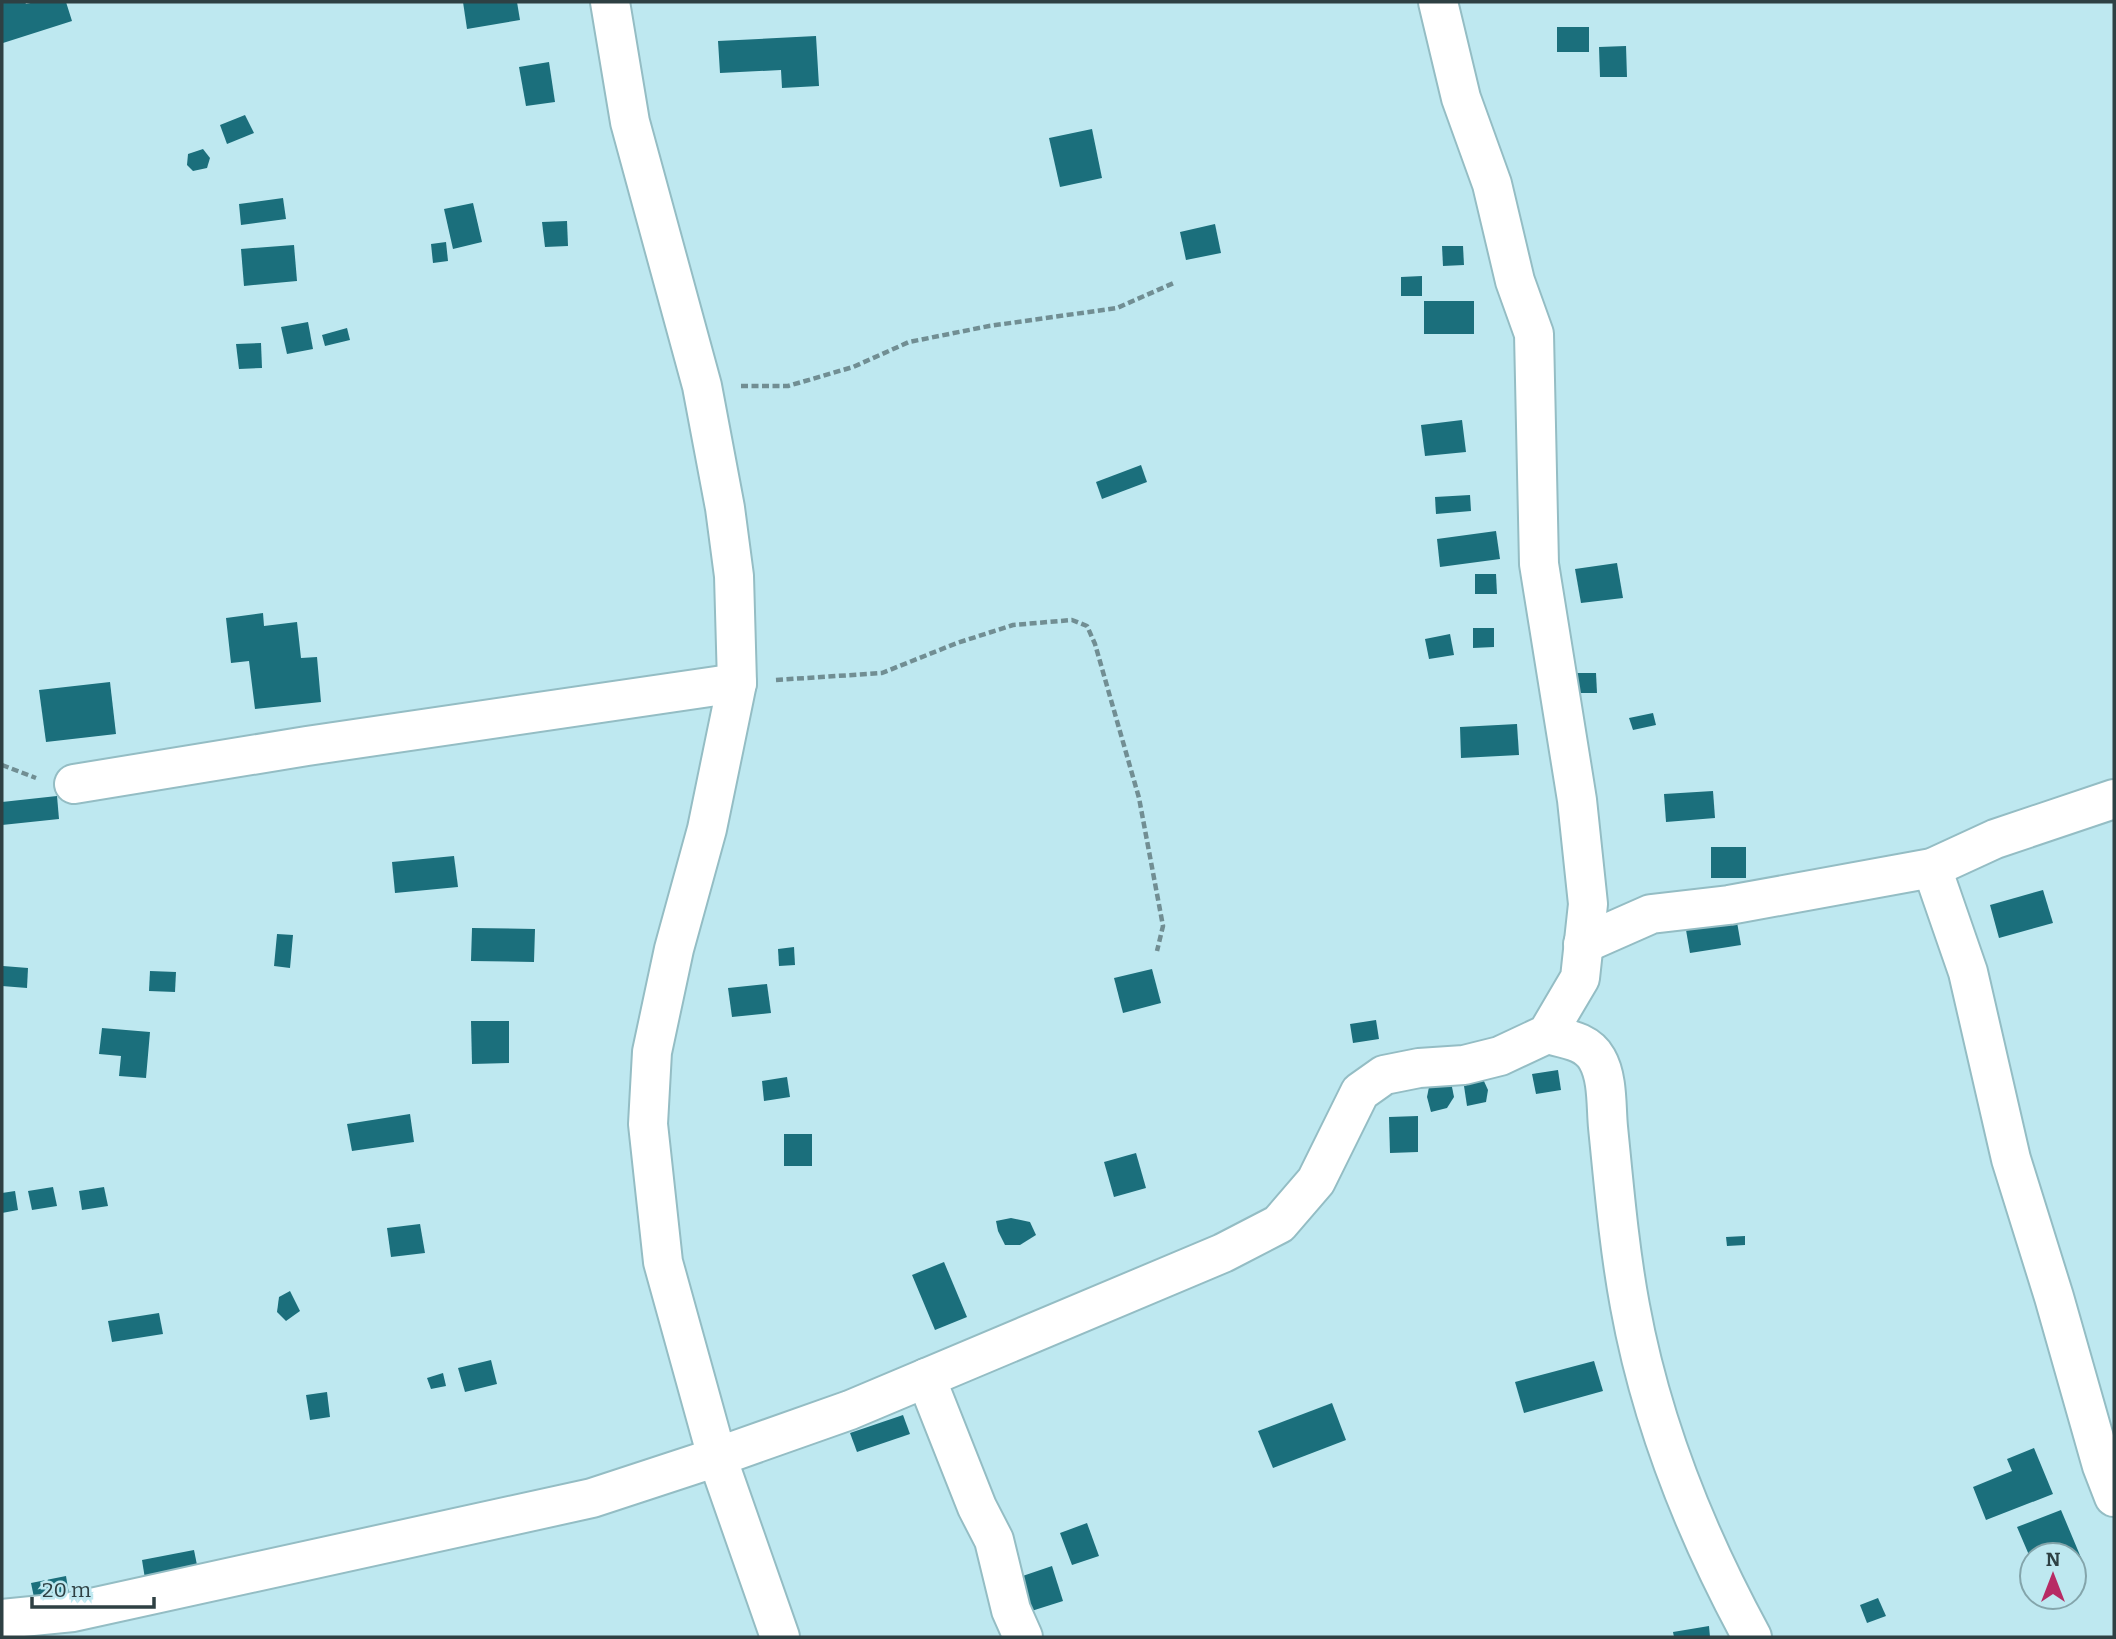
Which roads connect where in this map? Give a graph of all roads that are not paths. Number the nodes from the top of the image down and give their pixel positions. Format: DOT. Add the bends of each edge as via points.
graph roads {
  1 [pos="610,2"];
  2 [pos="1438,2"];
  3 [pos="737,683"];
  4 [pos="74,784"];
  5 [pos="2114,799"];
  6 [pos="1932,868"];
  7 [pos="1583,944"];
  8 [pos="1547,1034"];
  9 [pos="926,1378"];
  10 [pos="717,1457"];
  11 [pos="2114,1497"];
  12 [pos="2,1619"];
  13 [pos="76,1624"];
  14 [pos="780,1637"];
  15 [pos="1023,1637"];
  16 [pos="1752,1637"];
  1 -- 3 [label="street" via="630,122 702,386 725,508 734,576"];
  2 -- 7 [label="street" via="1461,97 1492,184 1515,281 1534,334 1539,564 1577,800 1588,904"];
  3 -- 4 [label="street"];
  3 -- 10 [label="street" via="707,829 652,1052 648,1124 663,1262"];
  5 -- 6 [label="street" via="1995,839"];
  6 -- 7 [label="street" via="1729,905 1651,914"];
  6 -- 11 [label="street" via="1968,972 2011,1159"];
  7 -- 8 [label="street" via="1580,978"];
  8 -- 9 [label="street" via="1500,1056 1384,1075 1360,1092 1316,1181 1279,1224 1223,1254"];
  8 -- 16 [label="street" via="1585,1044 1598,1060 1630,1306 1656,1414 1694,1515"];
  9 -- 10 [label="street"];
  9 -- 15 [label="street" via="994,1540"];
  10 -- 13 [label="street" via="592,1498"];
  10 -- 14 [label="street"];
  12 -- 13 [label="street"];
}
